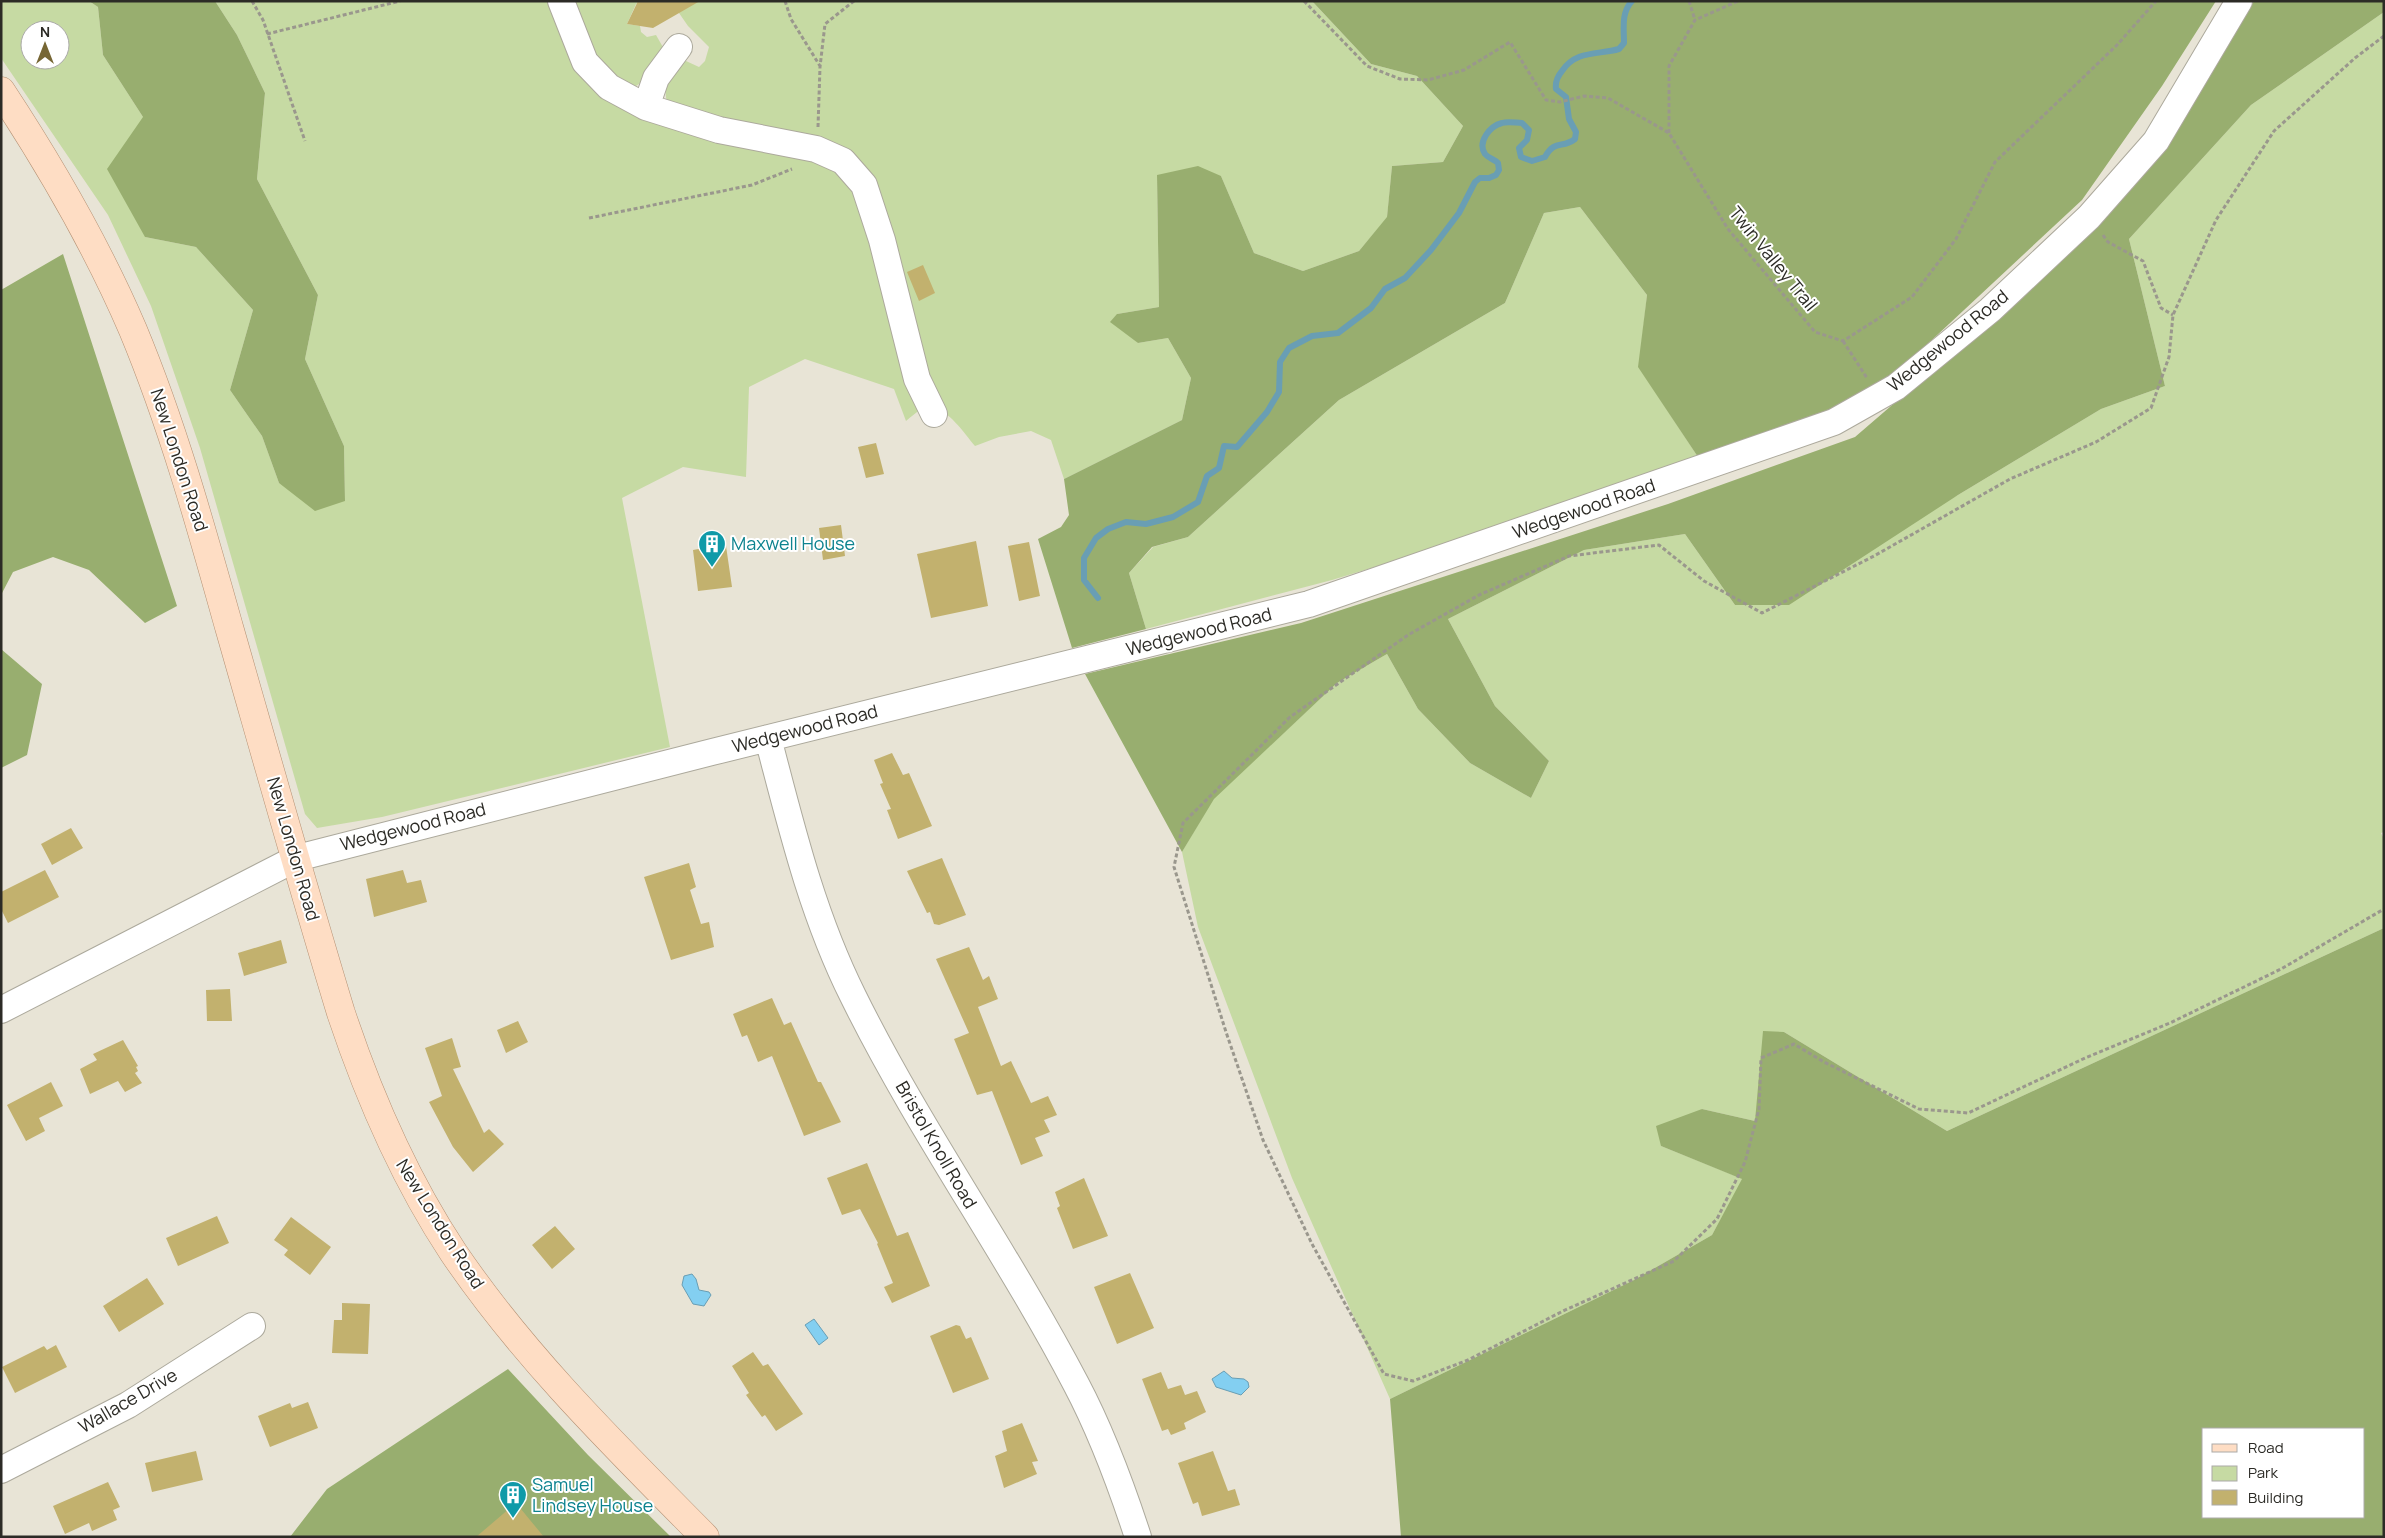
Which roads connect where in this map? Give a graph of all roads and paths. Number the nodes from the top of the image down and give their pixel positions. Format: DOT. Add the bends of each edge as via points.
graph roads {
  1 [pos="252,1"];
  2 [pos="400,1"];
  3 [pos="561,1"];
  4 [pos="785,1"];
  5 [pos="1304,1"];
  6 [pos="1689,1"];
  7 [pos="1738,1"];
  8 [pos="2156,1"];
  9 [pos="2239,1"];
  10 [pos="1695,20"];
  11 [pos="267,34"];
  12 [pos="2384,36"];
  13 [pos="679,47"];
  14 [pos="820,67"];
  15 [pos="1,91"];
  16 [pos="646,107"];
  17 [pos="1669,133"];
  18 [pos="305,141"];
  19 [pos="2090,216"];
  20 [pos="2173,315"];
  21 [pos="1843,341"];
  22 [pos="1879,397"];
  23 [pos="934,414"];
  24 [pos="768,738"];
  25 [pos="297,858"];
  26 [pos="2384,909"];
  27 [pos="1,1010"];
  28 [pos="252,1326"];
  29 [pos="1,1470"];
  30 [pos="705,1537"];
  31 [pos="1138,1537"];
  1 -- 11 [label="path" via="264,20"];
  2 -- 11 [label="path"];
  3 -- 16 [label="street" via="585,62 609,87"];
  4 -- 14 [label="path" via="791,19"];
  5 -- 17 [label="path, Twin Valley Trail" via="1367,66 1400,79 1428,80 1464,70 1510,42 1546,100 1560,102 1584,96 1608,98"];
  6 -- 10 [label="path"];
  7 -- 10 [label="path"];
  8 -- 21 [label="path" via="2117,45 1995,162 1956,239 1912,297"];
  9 -- 19 [label="street, Wedgewood Road" via="2156,141"];
  10 -- 17 [label="path" via="1669,66"];
  11 -- 18 [label="path"];
  12 -- 20 [label="path" via="2274,131 2216,220"];
  13 -- 16 [label="street" via="656,78"];
  15 -- 25 [label="main road, New London Road" via="61,186 97,252 146,364 206,546"];
  16 -- 23 [label="street" via="719,130 816,149 843,161 864,185 882,240 917,379"];
  17 -- 21 [label="path, Twin Valley Trail" via="1734,237 1815,332"];
  19 -- 20 [label="path" via="2108,242 2143,261 2161,308"];
  19 -- 22 [label="street, Wedgewood Road" via="1990,310 1896,387"];
  20 -- 26 [label="path" via="2169,357 2151,408 2096,442 2010,480 1874,556 1762,613 1704,581 1658,545 1569,556 1479,595 1408,635 1290,717 1183,823 1174,867 1263,1140 1312,1244 1384,1374 1413,1381 1468,1360 1563,1311 1674,1261 1717,1218 1746,1162 1759,1109 1761,1058 1794,1044 1919,1109 1968,1113 2085,1058 2170,1024 2281,968"];
  21 -- 22 [label="path"];
  22 -- 24 [label="street, Wedgewood Road" via="1834,422 1309,604"];
  24 -- 25 [label="street, Wedgewood Road"];
  24 -- 31 [label="street, Bristol Knoll Road" via="806,882 852,994 924,1128 1078,1386 1120,1481"];
  25 -- 27 [label="street, Wedgewood Road"];
  25 -- 30 [label="main road, New London Road" via="356,1057 391,1142 423,1202 464,1267 530,1351"];
  28 -- 29 [label="street, Wallace Drive" via="128,1405"];
}
